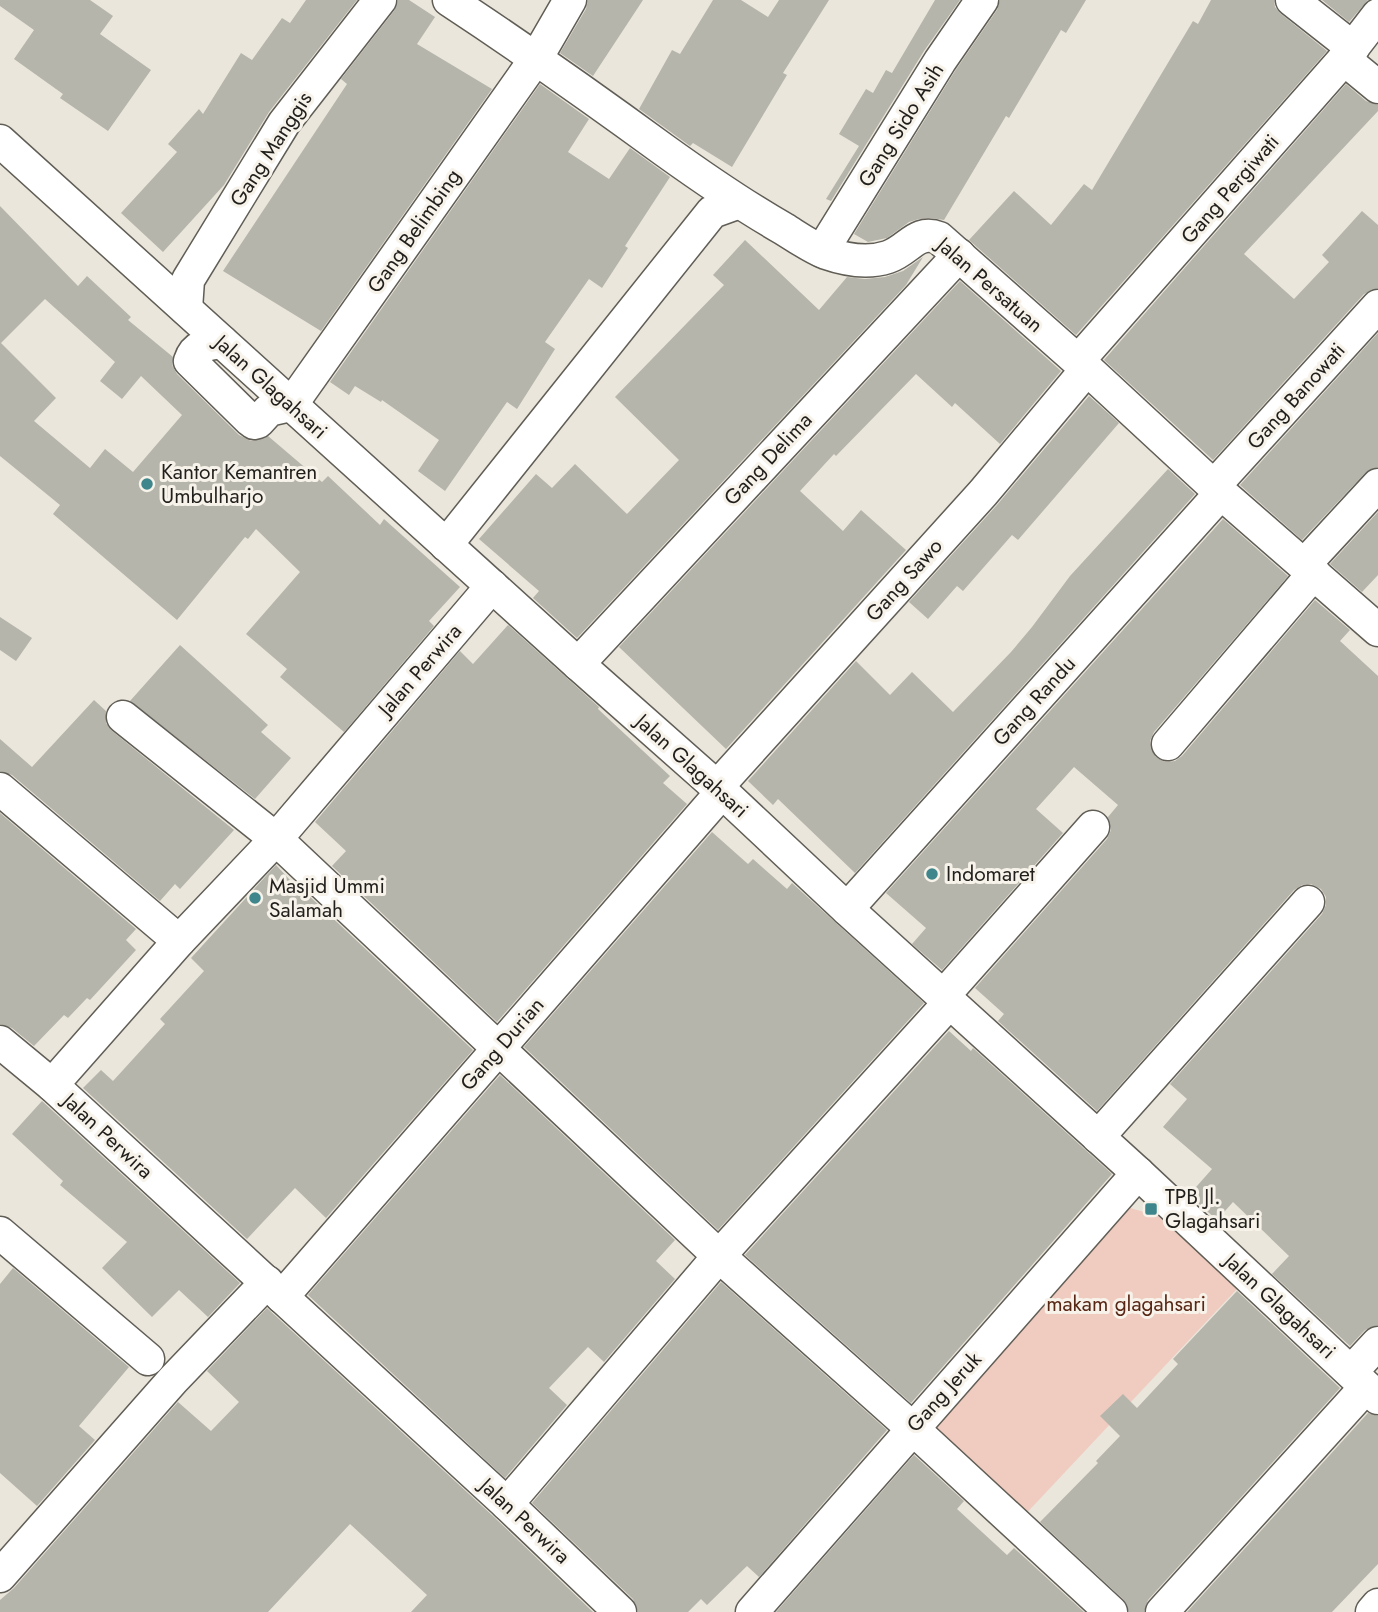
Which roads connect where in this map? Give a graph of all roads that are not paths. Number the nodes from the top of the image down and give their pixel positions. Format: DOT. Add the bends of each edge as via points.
graph roads {
  1 [pos="380,0"];
  2 [pos="449,0"];
  3 [pos="570,0"];
  4 [pos="982,0"];
  5 [pos="1292,0"];
  6 [pos="1378,15"];
  7 [pos="1348,54"];
  8 [pos="537,57"];
  9 [pos="1378,87"];
  10 [pos="2,148"];
  11 [pos="737,203"];
  12 [pos="822,251"];
  13 [pos="959,255"];
  14 [pos="1378,306"];
  15 [pos="186,309"];
  16 [pos="1082,365"];
  17 [pos="291,405"];
  18 [pos="1378,485"];
  19 [pos="1218,490"];
  20 [pos="446,545"];
  21 [pos="1310,568"];
  22 [pos="492,586"];
  23 [pos="1378,630"];
  24 [pos="578,664"];
  25 [pos="123,717"];
  26 [pos="1168,744"];
  27 [pos="0,789"];
  28 [pos="720,790"];
  29 [pos="1093,827"];
  30 [pos="276,839"];
  31 [pos="1308,902"];
  32 [pos="847,909"];
  33 [pos="179,941"];
  34 [pos="947,999"];
  35 [pos="0,1042"];
  36 [pos="498,1049"];
  37 [pos="52,1084"];
  38 [pos="1098,1137"];
  39 [pos="1138,1172"];
  40 [pos="0,1233"];
  41 [pos="719,1256"];
  42 [pos="274,1289"];
  43 [pos="1378,1342"];
  44 [pos="148,1359"];
  45 [pos="1365,1386"];
  46 [pos="912,1428"];
  47 [pos="508,1504"];
  48 [pos="0,1576"];
  49 [pos="1378,1605"];
  50 [pos="620,1612"];
  51 [pos="752,1612"];
  52 [pos="1111,1612"];
  53 [pos="1161,1612"];
  54 [pos="1372,1612"];
  1 -- 15 [label="street, Gang Manggis" via="284,123 188,280"];
  2 -- 8 [label="street, Jalan Persatuan"];
  3 -- 8 [label="street, Gang Belimbing"];
  4 -- 12 [label="street, Gang Sido Asih"];
  5 -- 7 [label="street"];
  6 -- 7 [label="street, Gang Pergiwati"];
  7 -- 9 [label="street"];
  7 -- 16 [label="street, Gang Pergiwati"];
  8 -- 11 [label="street, Jalan Persatuan"];
  8 -- 17 [label="street, Gang Belimbing"];
  10 -- 15 [label="street, Jalan Glagahsari"];
  11 -- 12 [label="street, Jalan Persatuan"];
  11 -- 20 [label="street" via="712,212"];
  12 -- 13 [label="street, Jalan Persatuan" via="870,261 887,258 929,234"];
  13 -- 16 [label="street, Jalan Persatuan"];
  13 -- 24 [label="street, Gang Delima"];
  14 -- 19 [label="street, Gang Banowati"];
  15 -- 17 [label="street, Jalan Glagahsari"];
  16 -- 19 [label="street, Jalan Persatuan"];
  16 -- 28 [label="street, Gang Sawo" via="974,503"];
  17 -- 20 [label="street, Jalan Glagahsari"];
  18 -- 21 [label="street"];
  19 -- 21 [label="street, Jalan Persatuan"];
  19 -- 32 [label="street, Gang Randu"];
  20 -- 22 [label="street, Jalan Glagahsari"];
  21 -- 23 [label="street, Jalan Persatuan"];
  21 -- 26 [label="street"];
  22 -- 24 [label="street, Jalan Glagahsari"];
  22 -- 30 [label="street, Jalan Perwira"];
  24 -- 28 [label="street, Jalan Glagahsari"];
  25 -- 30 [label="street"];
  27 -- 33 [label="street"];
  28 -- 32 [label="street, Jalan Glagahsari"];
  28 -- 36 [label="street, Gang Durian"];
  29 -- 34 [label="street"];
  30 -- 33 [label="street, Jalan Perwira"];
  30 -- 36 [label="street"];
  31 -- 38 [label="street"];
  32 -- 34 [label="street, Jalan Glagahsari"];
  33 -- 37 [label="street, Jalan Perwira"];
  34 -- 38 [label="street, Jalan Glagahsari"];
  34 -- 41 [label="street"];
  35 -- 37 [label="street"];
  36 -- 41 [label="street"];
  36 -- 42 [label="street, Gang Durian"];
  37 -- 42 [label="street, Jalan Perwira"];
  38 -- 39 [label="street, Jalan Glagahsari"];
  39 -- 45 [label="street, Jalan Glagahsari"];
  39 -- 46 [label="street, Gang Jeruk"];
  40 -- 44 [label="street"];
  41 -- 46 [label="street"];
  41 -- 47 [label="street"];
  42 -- 47 [label="street, Jalan Perwira"];
  42 -- 48 [label="street, Gang Durian" via="173,1380"];
  43 -- 45 [label="street"];
  45 -- 53 [label="street"];
  46 -- 51 [label="street, Gang Jeruk"];
  46 -- 52 [label="street"];
  47 -- 50 [label="street, Jalan Perwira"];
  49 -- 54 [label="street"];
}
